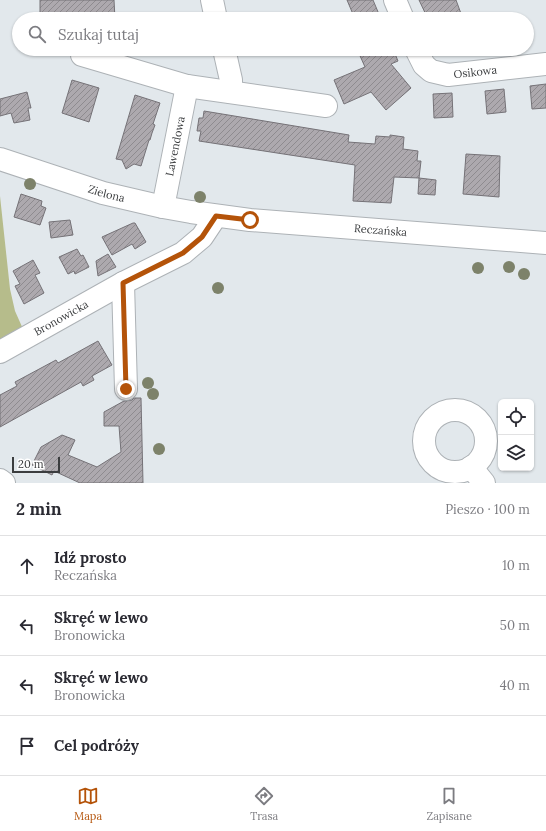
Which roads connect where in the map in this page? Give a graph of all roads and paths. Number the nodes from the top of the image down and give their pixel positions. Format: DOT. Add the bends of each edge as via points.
graph roads {
  1 [pos="212,0"];
  2 [pos="395,0"];
  3 [pos="215,12"];
  4 [pos="400,12"];
  5 [pos="82,56"];
  6 [pos="226,56"];
  7 [pos="420,56"];
  8 [pos="546,64"];
  9 [pos="187,86"];
  10 [pos="231,92"];
  11 [pos="326,106"];
  12 [pos="0,159"];
  13 [pos="163,207"];
  14 [pos="216,216"];
  15 [pos="546,243"];
  16 [pos="123,283"];
  17 [pos="0,352"];
  18 [pos="126,389"];
  19 [pos="0,480"];
  20 [pos="4,483"];
  1 -- 3 [label="street"];
  2 -- 4 [label="street"];
  5 -- 9 [label="street"];
  6 -- 10 [label="street"];
  7 -- 8 [label="street, Osikowa" via="432,71 448,75"];
  9 -- 10 [label="street"];
  9 -- 13 [label="street, Lawendowa"];
  10 -- 11 [label="street"];
  12 -- 13 [label="street, Zielona" via="103,193"];
  13 -- 14 [label="street, Zielona"];
  14 -- 15 [label="street, Reczańska"];
  14 -- 16 [label="street, Bronowicka" via="202,237 183,253"];
  16 -- 17 [label="street, Bronowicka"];
  16 -- 18 [label="street"];
  19 -- 20 [label="street"];
}
